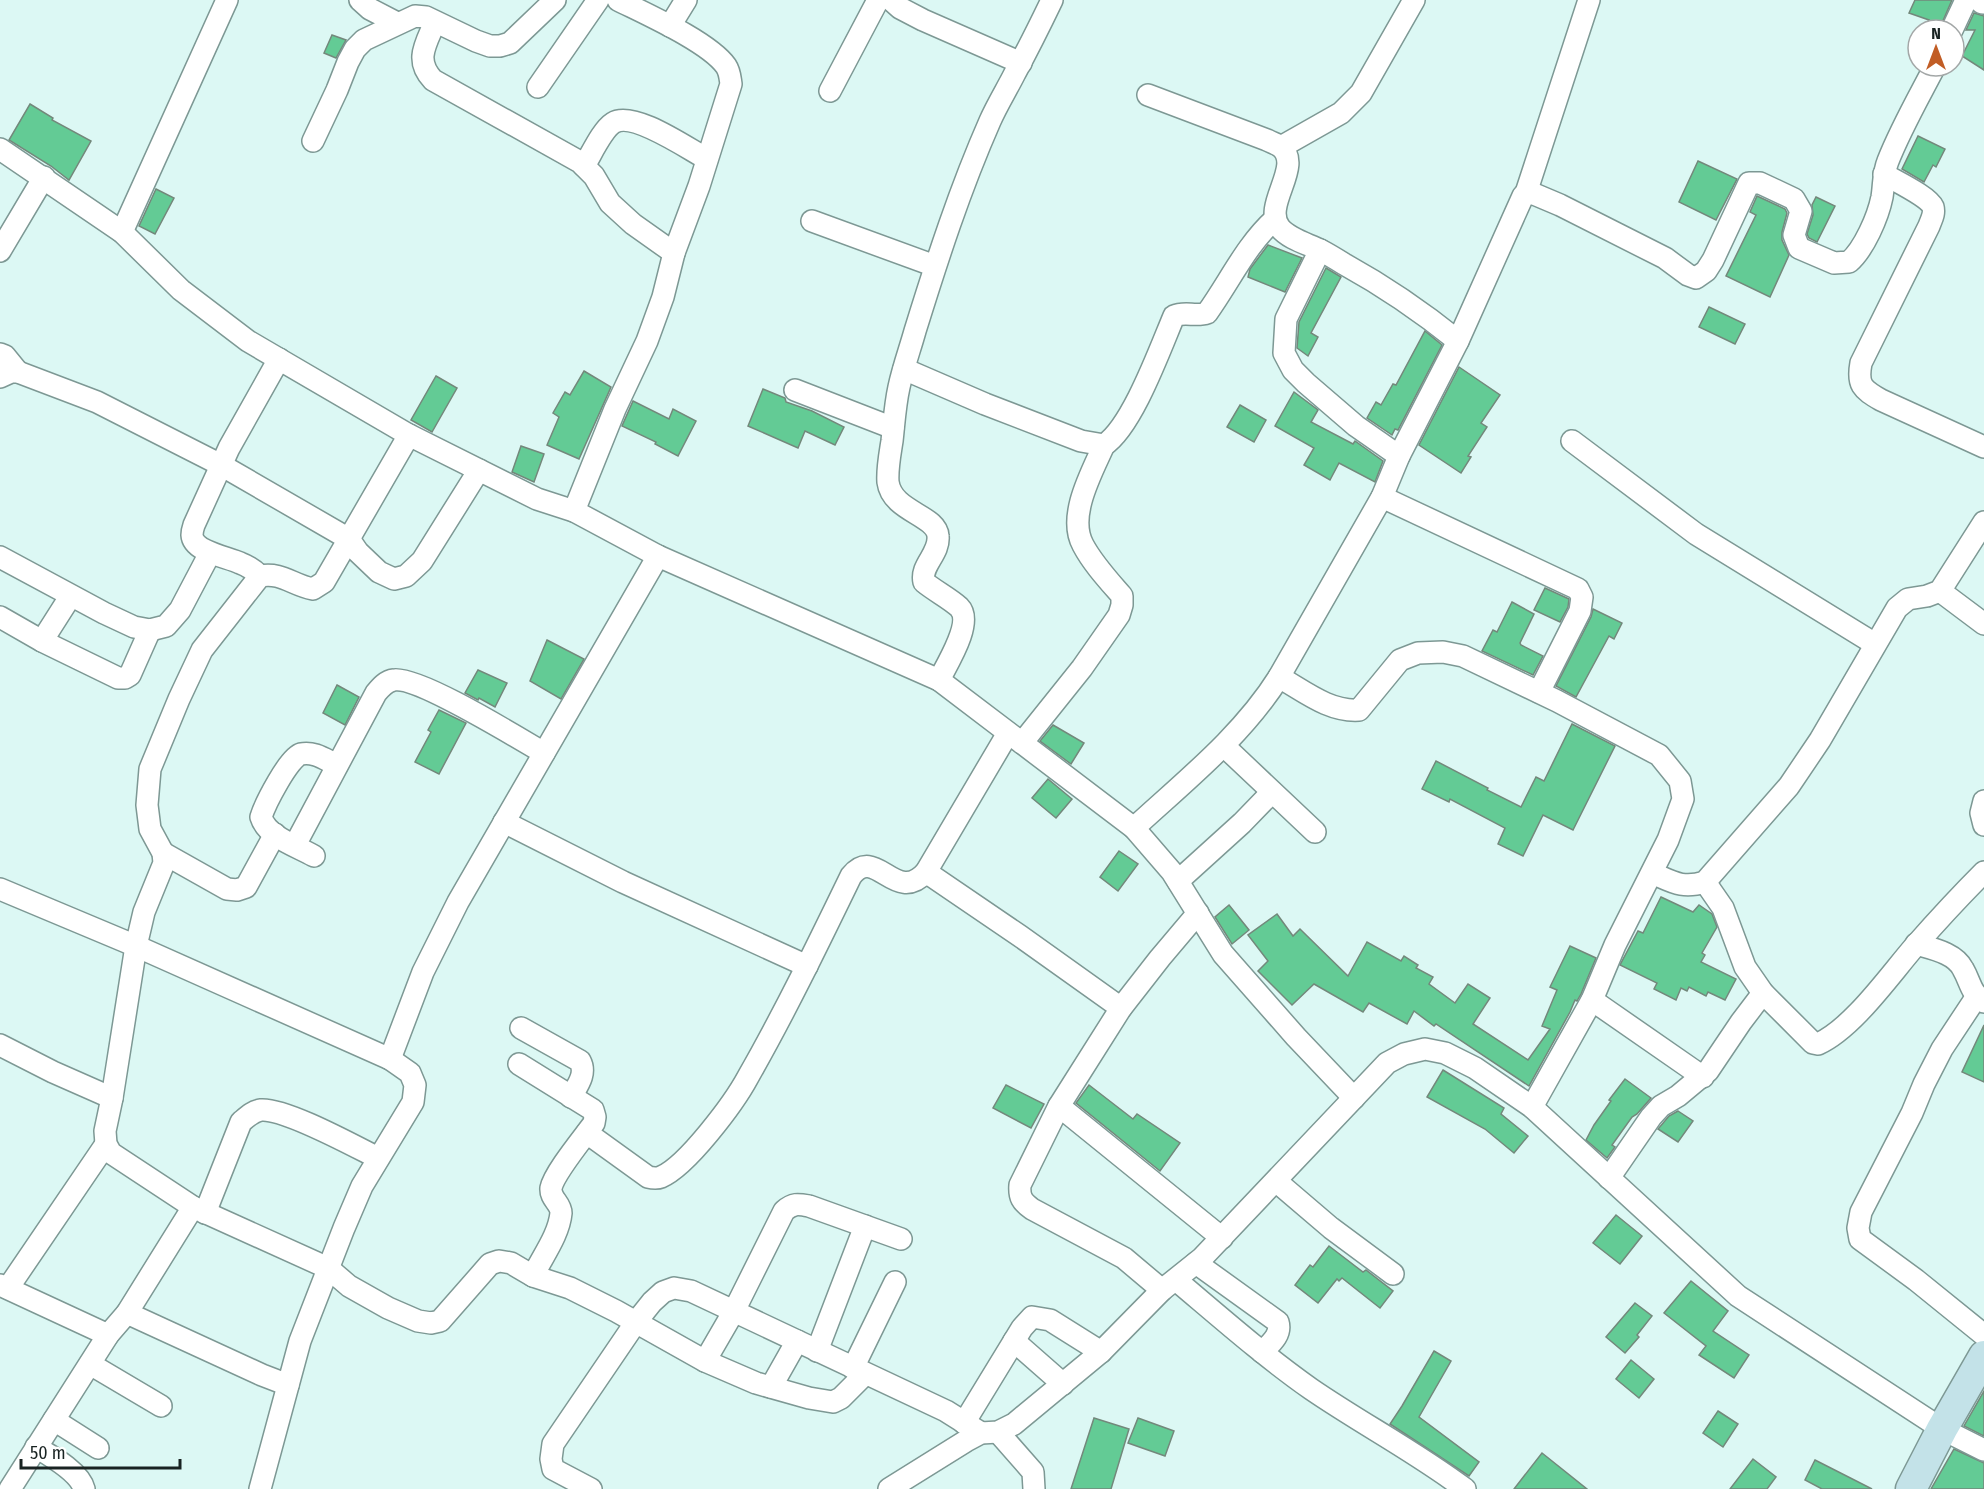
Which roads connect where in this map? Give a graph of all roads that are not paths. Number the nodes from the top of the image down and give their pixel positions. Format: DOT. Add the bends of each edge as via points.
graph roads {
  1 [pos="227,0"];
  2 [pos="360,0"];
  3 [pos="555,0"];
  4 [pos="598,0"];
  5 [pos="618,0"];
  6 [pos="686,0"];
  7 [pos="878,0"];
  8 [pos="891,0"];
  9 [pos="1052,0"];
  10 [pos="1414,0"];
  11 [pos="1589,0"];
  12 [pos="1966,0"];
  13 [pos="1958,18"];
  14 [pos="435,21"];
  15 [pos="397,23"];
  16 [pos="670,26"];
  17 [pos="1021,63"];
  18 [pos="1929,78"];
  19 [pos="538,87"];
  20 [pos="830,91"];
  21 [pos="1148,95"];
  22 [pos="313,141"];
  23 [pos="1281,147"];
  24 [pos="0,148"];
  25 [pos="707,159"];
  26 [pos="584,166"];
  27 [pos="1884,174"];
  28 [pos="44,177"];
  29 [pos="1526,193"];
  30 [pos="1275,219"];
  31 [pos="812,221"];
  32 [pos="122,232"];
  33 [pos="1320,250"];
  34 [pos="0,251"];
  35 [pos="674,252"];
  36 [pos="935,266"];
  37 [pos="1458,341"];
  38 [pos="0,354"];
  39 [pos="279,359"];
  40 [pos="904,369"];
  41 [pos="9,374"];
  42 [pos="795,390"];
  43 [pos="893,428"];
  44 [pos="409,435"];
  45 [pos="1572,441"];
  46 [pos="1104,445"];
  47 [pos="1984,447"];
  48 [pos="1399,456"];
  49 [pos="221,465"];
  50 [pos="479,470"];
  51 [pos="1382,497"];
  52 [pos="574,511"];
  53 [pos="1984,522"];
  54 [pos="349,539"];
  55 [pos="210,553"];
  56 [pos="658,556"];
  57 [pos="0,557"];
  58 [pos="260,576"];
  59 [pos="1940,591"];
  60 [pos="70,597"];
  61 [pos="0,617"];
  62 [pos="1984,624"];
  63 [pos="150,630"];
  64 [pos="42,641"];
  65 [pos="1875,644"];
  66 [pos="1279,677"];
  67 [pos="939,680"];
  68 [pos="1539,692"];
  69 [pos="1015,738"];
  70 [pos="1224,746"];
  71 [pos="544,753"];
  72 [pos="337,765"];
  73 [pos="1272,792"];
  74 [pos="1984,801"];
  75 [pos="504,822"];
  76 [pos="1984,825"];
  77 [pos="1134,828"];
  78 [pos="1315,832"];
  79 [pos="275,834"];
  80 [pos="295,845"];
  81 [pos="164,853"];
  82 [pos="314,856"];
  83 [pos="926,872"];
  84 [pos="1984,872"];
  85 [pos="1652,873"];
  86 [pos="1178,881"];
  87 [pos="1705,882"];
  88 [pos="0,889"];
  89 [pos="1198,913"];
  90 [pos="1916,944"];
  91 [pos="136,945"];
  92 [pos="807,966"];
  93 [pos="1763,993"];
  94 [pos="1980,999"];
  95 [pos="1592,1000"];
  96 [pos="1121,1008"];
  97 [pos="521,1028"];
  98 [pos="0,1045"];
  99 [pos="390,1059"];
  100 [pos="519,1064"];
  101 [pos="1703,1077"];
  102 [pos="571,1097"];
  103 [pos="112,1098"];
  104 [pos="1354,1098"];
  105 [pos="1059,1106"];
  106 [pos="1532,1107"];
  107 [pos="587,1133"];
  108 [pos="105,1144"];
  109 [pos="378,1158"];
  110 [pos="1609,1178"];
  111 [pos="1276,1181"];
  112 [pos="199,1210"];
  113 [pos="865,1226"];
  114 [pos="1222,1238"];
  115 [pos="900,1239"];
  116 [pos="1196,1263"];
  117 [pos="328,1268"];
  118 [pos="1394,1274"];
  119 [pos="533,1276"];
  120 [pos="895,1282"];
  121 [pos="1169,1285"];
  122 [pos="4,1287"];
  123 [pos="734,1311"];
  124 [pos="127,1313"];
  125 [pos="636,1322"];
  126 [pos="108,1335"];
  127 [pos="1984,1335"];
  128 [pos="797,1341"];
  129 [pos="1014,1341"];
  130 [pos="817,1351"];
  131 [pos="1101,1352"];
  132 [pos="1262,1352"];
  133 [pos="1984,1356"];
  134 [pos="705,1361"];
  135 [pos="90,1364"];
  136 [pos="859,1371"];
  137 [pos="1063,1383"];
  138 [pos="288,1384"];
  139 [pos="771,1387"];
  140 [pos="161,1406"];
  141 [pos="54,1420"];
  142 [pos="1942,1429"];
  143 [pos="981,1430"];
  144 [pos="36,1447"];
  145 [pos="98,1448"];
  146 [pos="1984,1450"];
  147 [pos="10,1489"];
  148 [pos="84,1489"];
  149 [pos="260,1489"];
  150 [pos="591,1489"];
  151 [pos="889,1489"];
  152 [pos="1034,1489"];
  153 [pos="1465,1489"];
  154 [pos="1911,1489"];
  1 -- 32 [label="street"];
  2 -- 15 [label="street"];
  3 -- 14 [label="street" via="510,43 500,46 476,41"];
  4 -- 19 [label="street"];
  5 -- 16 [label="street"];
  6 -- 16 [label="street"];
  7 -- 20 [label="street"];
  8 -- 17 [label="street" via="923,20"];
  9 -- 17 [label="street"];
  10 -- 23 [label="street" via="1361,93 1341,113"];
  11 -- 29 [label="street"];
  12 -- 13 [label="street"];
  14 -- 15 [label="street" via="416,15"];
  14 -- 26 [label="street" via="422,62 434,80"];
  15 -- 22 [label="street" via="364,39 355,49"];
  16 -- 25 [label="street" via="720,60 730,73 731,84"];
  17 -- 36 [label="street" via="991,118"];
  18 -- 27 [label="street"];
  21 -- 23 [label="street"];
  23 -- 30 [label="street" via="1288,166"];
  24 -- 28 [label="street"];
  25 -- 26 [label="street" via="642,123 620,120 607,128"];
  25 -- 35 [label="street"];
  26 -- 35 [label="street" via="618,212"];
  27 -- 29 [label="street" via="1881,200 1864,243 1849,262 1834,263 1799,248 1794,235 1801,211 1798,204 1754,182 1744,190 1713,260 1696,278 1571,210"];
  27 -- 47 [label="street" via="1926,199 1934,213 1861,363 1860,384 1881,400"];
  28 -- 32 [label="street"];
  28 -- 34 [label="street"];
  29 -- 37 [label="street"];
  30 -- 33 [label="street" via="1280,228 1297,240"];
  30 -- 46 [label="street" via="1252,243 1207,313 1174,316 1129,417"];
  31 -- 36 [label="street"];
  32 -- 39 [label="street" via="182,290 248,341"];
  33 -- 37 [label="street" via="1379,284"];
  33 -- 48 [label="street" via="1286,319 1284,353 1306,383"];
  35 -- 52 [label="street" via="647,341"];
  36 -- 40 [label="street"];
  37 -- 48 [label="street"];
  38 -- 41 [label="street"];
  39 -- 44 [label="street"];
  39 -- 49 [label="street"];
  40 -- 43 [label="street"];
  40 -- 46 [label="street" via="1081,441"];
  41 -- 49 [label="street" via="97,402"];
  42 -- 43 [label="street"];
  43 -- 67 [label="street" via="888,472 892,494 900,504 932,524 938,536 936,549 924,569 924,582 960,608 965,617 964,628"];
  44 -- 50 [label="street"];
  44 -- 54 [label="street"];
  45 -- 65 [label="street" via="1696,534"];
  46 -- 69 [label="street" via="1080,504 1077,527 1082,544 1122,596 1119,615 1082,668"];
  48 -- 51 [label="street"];
  49 -- 54 [label="street"];
  49 -- 55 [label="street" via="192,535"];
  50 -- 52 [label="street" via="537,499"];
  50 -- 54 [label="street" via="422,561 406,576 394,579 380,572"];
  51 -- 66 [label="street"];
  51 -- 68 [label="street" via="1578,590 1582,597 1580,611"];
  52 -- 56 [label="street"];
  53 -- 59 [label="street"];
  54 -- 58 [label="street" via="324,582 313,589 278,575"];
  55 -- 58 [label="street" via="241,563"];
  55 -- 63 [label="street" via="180,610 166,626"];
  56 -- 67 [label="street"];
  56 -- 71 [label="street"];
  57 -- 60 [label="street"];
  58 -- 81 [label="street" via="202,650 150,769 150,829"];
  59 -- 62 [label="street"];
  59 -- 65 [label="street" via="1908,599 1897,608"];
  60 -- 63 [label="street" via="134,627"];
  60 -- 64 [label="street"];
  61 -- 64 [label="street"];
  63 -- 64 [label="street" via="130,675 125,678 110,675"];
  65 -- 87 [label="street" via="1789,786"];
  66 -- 68 [label="street" via="1333,707 1359,710 1400,660 1418,653 1443,652 1463,656"];
  66 -- 70 [label="street"];
  67 -- 69 [label="street"];
  68 -- 85 [label="street" via="1659,756 1680,781 1683,799"];
  69 -- 77 [label="street"];
  69 -- 83 [label="street"];
  70 -- 73 [label="street"];
  70 -- 77 [label="street"];
  71 -- 72 [label="street" via="433,690 393,680 376,693"];
  71 -- 75 [label="street"];
  72 -- 79 [label="street" via="312,754 296,756 261,817"];
  72 -- 80 [label="street"];
  73 -- 78 [label="street"];
  73 -- 86 [label="street"];
  74 -- 76 [label="street"];
  75 -- 92 [label="street" via="623,882"];
  75 -- 99 [label="street" via="423,972"];
  77 -- 86 [label="street"];
  79 -- 80 [label="street"];
  79 -- 81 [label="street" via="246,886 237,890 227,889"];
  80 -- 82 [label="street"];
  81 -- 91 [label="street"];
  83 -- 92 [label="street" via="910,884 873,867 857,869"];
  83 -- 96 [label="street"];
  84 -- 90 [label="street"];
  85 -- 87 [label="street" via="1681,885"];
  85 -- 95 [label="street"];
  86 -- 89 [label="street"];
  87 -- 93 [label="street" via="1723,908 1745,967"];
  88 -- 91 [label="street"];
  89 -- 96 [label="street"];
  89 -- 104 [label="street" via="1223,954 1247,983"];
  90 -- 93 [label="street" via="1863,1008 1828,1040 1818,1044"];
  90 -- 94 [label="street" via="1954,958"];
  91 -- 99 [label="street"];
  91 -- 103 [label="street"];
  92 -- 107 [label="street" via="728,1108 683,1160 662,1177 648,1176"];
  93 -- 101 [label="street"];
  94 -- 127 [label="street" via="1942,1049 1861,1212 1858,1228 1860,1239"];
  95 -- 101 [label="street"];
  95 -- 106 [label="street"];
  96 -- 105 [label="street"];
  97 -- 102 [label="street" via="580,1061 583,1074"];
  98 -- 103 [label="street"];
  99 -- 109 [label="street" via="410,1073 416,1085 413,1102"];
  100 -- 102 [label="street"];
  101 -- 110 [label="street" via="1651,1117"];
  102 -- 107 [label="street" via="593,1110 596,1117"];
  103 -- 108 [label="street"];
  104 -- 106 [label="street" via="1387,1064 1404,1054 1425,1049 1445,1053 1475,1068"];
  104 -- 111 [label="street"];
  105 -- 114 [label="street"];
  105 -- 121 [label="street" via="1020,1185 1023,1202"];
  106 -- 110 [label="street"];
  107 -- 119 [label="street" via="551,1189 561,1214"];
  108 -- 112 [label="street" via="122,1162"];
  108 -- 122 [label="street"];
  109 -- 112 [label="street" via="300,1121 259,1110 241,1122"];
  109 -- 117 [label="street"];
  110 -- 142 [label="street" via="1738,1296"];
  111 -- 114 [label="street"];
  111 -- 118 [label="street"];
  112 -- 117 [label="street"];
  112 -- 124 [label="street"];
  113 -- 115 [label="street"];
  113 -- 123 [label="street" via="809,1206 790,1206"];
  113 -- 130 [label="street"];
  114 -- 116 [label="street"];
  116 -- 121 [label="street"];
  116 -- 132 [label="street" via="1278,1322 1277,1336"];
  117 -- 119 [label="street" via="349,1286 388,1308 431,1323 440,1321 490,1264 511,1263"];
  117 -- 138 [label="street"];
  119 -- 125 [label="street" via="570,1288"];
  120 -- 136 [label="street"];
  121 -- 131 [label="street"];
  121 -- 132 [label="street"];
  122 -- 126 [label="street"];
  123 -- 125 [label="street" via="691,1291 674,1288 663,1292"];
  123 -- 128 [label="street"];
  123 -- 134 [label="street"];
  124 -- 126 [label="street"];
  124 -- 138 [label="street"];
  125 -- 134 [label="street"];
  125 -- 150 [label="street" via="553,1444 553,1469"];
  126 -- 135 [label="street"];
  128 -- 130 [label="street"];
  128 -- 139 [label="street"];
  129 -- 131 [label="street" via="1032,1317 1039,1317"];
  129 -- 137 [label="street"];
  129 -- 143 [label="street"];
  130 -- 136 [label="street"];
  131 -- 137 [label="street"];
  132 -- 153 [label="street"];
  133 -- 142 [label="main road"];
  134 -- 139 [label="street"];
  135 -- 140 [label="street"];
  135 -- 141 [label="street"];
  136 -- 139 [label="street" via="841,1398 833,1402"];
  136 -- 143 [label="street"];
  137 -- 143 [label="street" via="1014,1425"];
  138 -- 149 [label="street"];
  141 -- 144 [label="street"];
  141 -- 145 [label="street"];
  142 -- 146 [label="street"];
  142 -- 154 [label="main road"];
  143 -- 151 [label="street"];
  143 -- 152 [label="street" via="1033,1472"];
  144 -- 147 [label="street"];
  144 -- 148 [label="street" via="77,1475"];
}
